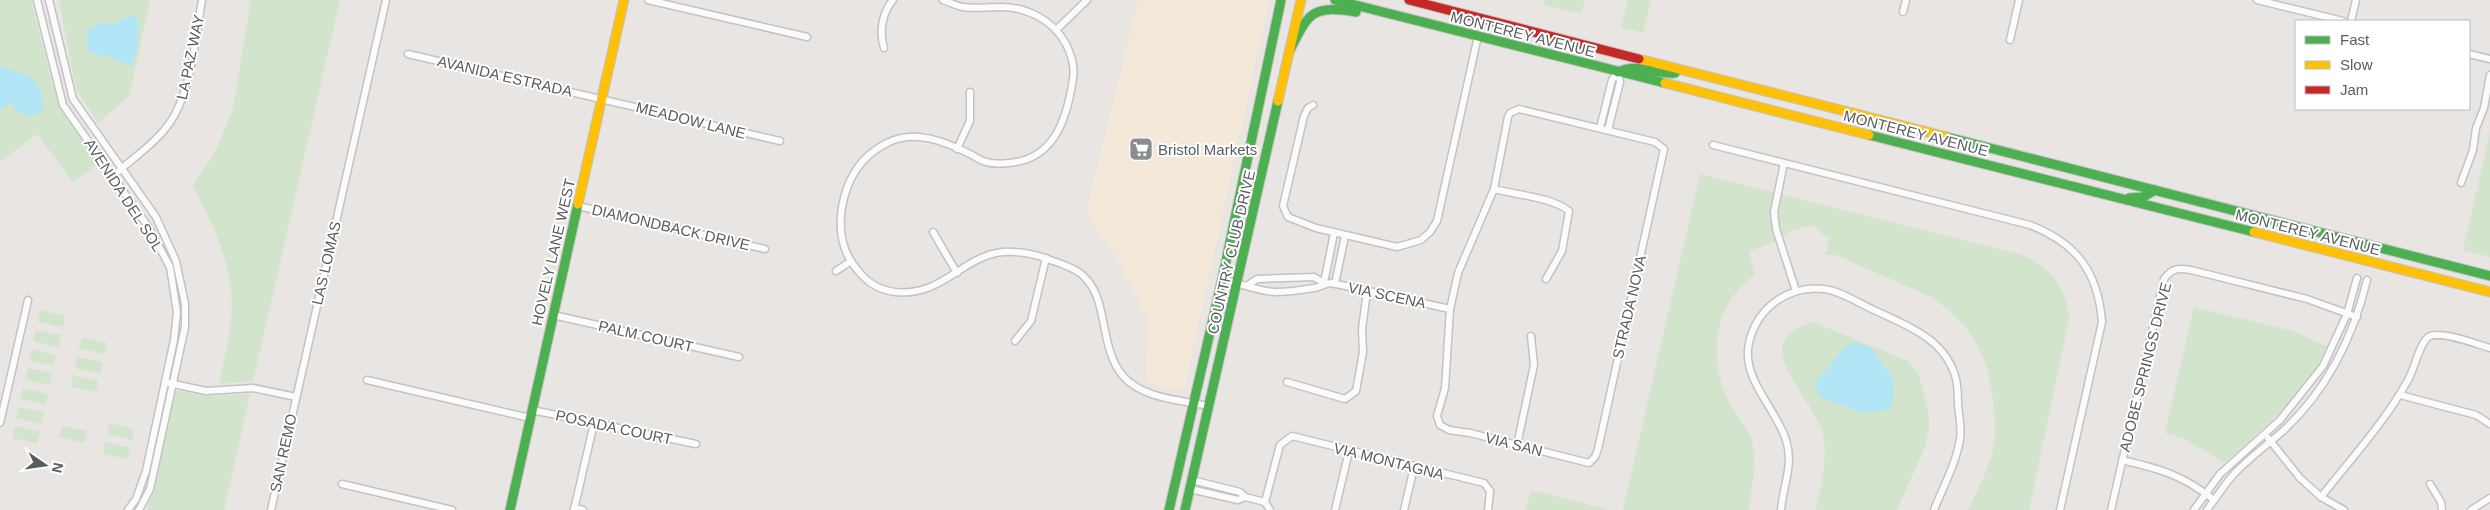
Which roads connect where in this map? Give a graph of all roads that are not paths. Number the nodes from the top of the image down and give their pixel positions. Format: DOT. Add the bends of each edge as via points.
graph roads {
  1 [pos="37,0"];
  2 [pos="49,0"];
  3 [pos="202,0"];
  4 [pos="386,0"];
  5 [pos="624,0"];
  6 [pos="648,0"];
  7 [pos="893,0"];
  8 [pos="943,0"];
  9 [pos="978,0"];
  10 [pos="1087,0"];
  11 [pos="1281,0"];
  12 [pos="1301,0"];
  13 [pos="1334,0"];
  14 [pos="1409,0"];
  15 [pos="1906,0"];
  16 [pos="2019,0"];
  17 [pos="2257,0"];
  18 [pos="2356,0"];
  19 [pos="978,8"];
  20 [pos="1903,12"];
  21 [pos="1389,14"];
  22 [pos="2339,20"];
  23 [pos="2351,20"];
  24 [pos="1056,30"];
  25 [pos="1478,36"];
  26 [pos="808,37"];
  27 [pos="2010,40"];
  28 [pos="884,48"];
  29 [pos="1290,50"];
  30 [pos="408,54"];
  31 [pos="2470,54"];
  32 [pos="2490,58"];
  33 [pos="1618,72"];
  34 [pos="1684,72"];
  35 [pos="2490,75"];
  36 [pos="970,92"];
  37 [pos="602,98"];
  38 [pos="1607,100"];
  39 [pos="1616,102"];
  40 [pos="1313,105"];
  41 [pos="1600,128"];
  42 [pos="1608,130"];
  43 [pos="780,141"];
  44 [pos="1713,144"];
  45 [pos="957,149"];
  46 [pos="1784,163"];
  47 [pos="121,168"];
  48 [pos="113,176"];
  49 [pos="2461,184"];
  50 [pos="1494,190"];
  51 [pos="2155,190"];
  52 [pos="2091,192"];
  53 [pos="578,206"];
  54 [pos="933,232"];
  55 [pos="1334,233"];
  56 [pos="1345,236"];
  57 [pos="765,249"];
  58 [pos="1330,254"];
  59 [pos="1341,256"];
  60 [pos="1046,258"];
  61 [pos="851,261"];
  62 [pos="836,271"];
  63 [pos="957,273"];
  64 [pos="2490,276"];
  65 [pos="2357,278"];
  66 [pos="1546,279"];
  67 [pos="1222,280"];
  68 [pos="2367,280"];
  69 [pos="1239,283"];
  70 [pos="1324,283"];
  71 [pos="1335,284"];
  72 [pos="1248,285"];
  73 [pos="1367,291"];
  74 [pos="1796,291"];
  75 [pos="2490,292"];
  76 [pos="28,300"];
  77 [pos="1450,309"];
  78 [pos="2347,314"];
  79 [pos="553,315"];
  80 [pos="2357,317"];
  81 [pos="1531,336"];
  82 [pos="1015,341"];
  83 [pos="2490,348"];
  84 [pos="739,357"];
  85 [pos="367,380"];
  86 [pos="1286,382"];
  87 [pos="169,383"];
  88 [pos="2400,395"];
  89 [pos="296,397"];
  90 [pos="1194,402"];
  91 [pos="1209,406"];
  92 [pos="531,414"];
  93 [pos="0,423"];
  94 [pos="594,423"];
  95 [pos="2490,424"];
  96 [pos="2264,434"];
  97 [pos="2270,441"];
  98 [pos="696,444"];
  99 [pos="1517,445"];
  100 [pos="1349,451"];
  101 [pos="2122,460"];
  102 [pos="1589,463"];
  103 [pos="1414,466"];
  104 [pos="342,484"];
  105 [pos="2430,484"];
  106 [pos="1191,485"];
  107 [pos="2205,493"];
  108 [pos="1245,497"];
  109 [pos="2321,497"];
  110 [pos="2490,498"];
  111 [pos="2214,500"];
  112 [pos="1265,502"];
  113 [pos="574,509"];
  114 [pos="128,510"];
  115 [pos="139,510"];
  116 [pos="270,510"];
  117 [pos="452,510"];
  118 [pos="510,510"];
  119 [pos="583,510"];
  120 [pos="1170,510"];
  121 [pos="1185,510"];
  122 [pos="1270,510"];
  123 [pos="1335,510"];
  124 [pos="1404,510"];
  125 [pos="1488,510"];
  126 [pos="1781,510"];
  127 [pos="1934,510"];
  128 [pos="2060,510"];
  129 [pos="2111,510"];
  130 [pos="2194,510"];
  131 [pos="2206,510"];
  132 [pos="2344,510"];
  133 [pos="2442,510"];
  134 [pos="2471,510"];
  1 -- 48 [label="street, AVENIDA DEL SOL" via="63,105"];
  2 -- 47 [label="street, AVENIDA DEL SOL" via="73,99"];
  3 -- 47 [label="street, LA PAZ WAY" via="184,96 175,116 160,135"];
  4 -- 89 [label="street, LAS LOMAS"];
  5 -- 37 [label="main road, HOVELY LANE WEST"];
  6 -- 26 [label="street"];
  7 -- 28 [label="street" via="888,5 880,35"];
  8 -- 19 [label="street"];
  9 -- 19 [label="street"];
  10 -- 24 [label="street"];
  11 -- 67 [label="main road, COUNTRY CLUB DRIVE"];
  12 -- 29 [label="main road, COUNTRY CLUB DRIVE"];
  13 -- 21 [label="main road, MONTEREY AVENUE"];
  14 -- 34 [label="main road, MONTEREY AVENUE"];
  15 -- 20 [label="street"];
  16 -- 27 [label="street"];
  17 -- 22 [label="street"];
  18 -- 23 [label="street"];
  19 -- 24 [label="street" via="1001,6 1027,10"];
  21 -- 25 [label="main road, MONTEREY AVENUE"];
  21 -- 29 [label="main road" via="1326,8 1316,10 1306,19"];
  24 -- 45 [label="street" via="1071,54 1074,75 1061,128 1051,143 1028,160 999,164 982,161"];
  25 -- 33 [label="main road, MONTEREY AVENUE"];
  25 -- 56 [label="street" via="1440,210 1430,232 1420,240 1397,247"];
  29 -- 69 [label="main road, COUNTRY CLUB DRIVE"];
  30 -- 37 [label="street, AVANIDA ESTRADA"];
  31 -- 32 [label="street"];
  33 -- 34 [label="main road" via="1631,66 1662,74"];
  33 -- 38 [label="street" via="1612,80"];
  33 -- 39 [label="street" via="1620,82"];
  33 -- 52 [label="main road, MONTEREY AVENUE"];
  34 -- 51 [label="main road, MONTEREY AVENUE"];
  35 -- 49 [label="street" via="2473,150"];
  36 -- 45 [label="street" via="970,121"];
  37 -- 43 [label="street, MEADOW LANE"];
  37 -- 53 [label="main road, HOVELY LANE WEST"];
  38 -- 39 [label="street"];
  38 -- 41 [label="street"];
  39 -- 42 [label="street"];
  40 -- 55 [label="street" via="1304,116 1283,206 1288,217 1295,221"];
  41 -- 42 [label="street"];
  41 -- 50 [label="street" via="1519,110 1510,113"];
  42 -- 102 [label="street, STRADA NOVA" via="1655,142 1664,149 1598,449"];
  44 -- 46 [label="street"];
  45 -- 61 [label="street" via="923,136 904,136 864,158 852,173 842,206 841,241"];
  46 -- 74 [label="street" via="1774,212 1776,229"];
  46 -- 128 [label="street" via="2030,225 2061,240 2082,260 2099,295 2102,322"];
  47 -- 48 [label="street, LA PAZ WAY"];
  47 -- 87 [label="street, AVENIDA DEL SOL" via="156,218 181,280 185,326"];
  48 -- 87 [label="street, AVENIDA DEL SOL" via="149,228 170,267 177,312"];
  50 -- 66 [label="street" via="1551,202 1570,211 1562,251"];
  50 -- 77 [label="street" via="1458,274"];
  51 -- 52 [label="main road" via="2136,198"];
  51 -- 64 [label="main road, MONTEREY AVENUE"];
  52 -- 75 [label="main road, MONTEREY AVENUE"];
  53 -- 57 [label="street, DIAMONDBACK DRIVE"];
  53 -- 79 [label="main road, HOVELY LANE WEST"];
  54 -- 63 [label="street"];
  55 -- 56 [label="street"];
  55 -- 58 [label="street"];
  56 -- 59 [label="street"];
  58 -- 59 [label="street"];
  58 -- 70 [label="street"];
  59 -- 71 [label="street"];
  60 -- 63 [label="street" via="1003,252 989,255"];
  60 -- 82 [label="street" via="1031,321"];
  60 -- 90 [label="street" via="1070,267 1088,280 1098,300 1106,343 1122,375 1138,388 1153,394"];
  61 -- 62 [label="street"];
  61 -- 63 [label="street" via="870,283 886,291 921,291"];
  65 -- 78 [label="street"];
  67 -- 69 [label="street, VIA SCENA"];
  67 -- 90 [label="main road, COUNTRY CLUB DRIVE"];
  68 -- 80 [label="street"];
  69 -- 72 [label="street, VIA SCENA"];
  69 -- 91 [label="main road, COUNTRY CLUB DRIVE"];
  70 -- 71 [label="street, VIA SCENA"];
  70 -- 72 [label="street, VIA SCENA" via="1317,287 1276,292 1254,290"];
  70 -- 72 [label="street, VIA SCENA" via="1314,277 1257,279"];
  71 -- 73 [label="street, VIA SCENA"];
  73 -- 77 [label="street, VIA SCENA"];
  73 -- 86 [label="street" via="1362,329 1363,352 1356,391 1345,399"];
  74 -- 126 [label="street" via="1770,304 1749,343 1752,375 1779,424 1790,458"];
  74 -- 127 [label="street" via="1826,289 1850,299 1933,340 1949,360 1956,380 1960,438 1956,458"];
  76 -- 93 [label="street"];
  77 -- 99 [label="street, VIA SAN" via="1445,388 1437,416 1440,425 1449,430"];
  78 -- 80 [label="street, ADOBE SPRINGS DRIVE"];
  78 -- 96 [label="street" via="2323,366 2305,391"];
  78 -- 101 [label="street, ADOBE SPRINGS DRIVE" via="2307,299 2178,268 2170,271 2164,278"];
  79 -- 84 [label="street, PALM COURT"];
  79 -- 92 [label="main road, HOVELY LANE WEST"];
  80 -- 97 [label="street" via="2337,361 2315,396"];
  81 -- 99 [label="street" via="1534,365"];
  83 -- 88 [label="street" via="2444,336 2431,336 2426,340"];
  85 -- 92 [label="street, POSADA COURT"];
  87 -- 89 [label="street" via="206,391 253,388"];
  87 -- 114 [label="street, AVENIDA DEL SOL" via="146,471 136,499"];
  87 -- 115 [label="street, AVENIDA DEL SOL" via="150,489"];
  88 -- 95 [label="street" via="2476,416"];
  88 -- 109 [label="street"];
  89 -- 116 [label="street, SAN REMO"];
  90 -- 91 [label="street"];
  90 -- 120 [label="main road, COUNTRY CLUB DRIVE"];
  91 -- 106 [label="main road, COUNTRY CLUB DRIVE"];
  92 -- 94 [label="street, POSADA COURT"];
  92 -- 118 [label="main road, HOVELY LANE WEST"];
  94 -- 98 [label="street, POSADA COURT"];
  94 -- 113 [label="street"];
  96 -- 97 [label="street"];
  96 -- 107 [label="street" via="2240,454"];
  97 -- 109 [label="street" via="2300,478"];
  97 -- 111 [label="street" via="2235,473"];
  99 -- 102 [label="street, VIA SAN"];
  100 -- 103 [label="street, VIA MONTAGNA"];
  100 -- 112 [label="street, VIA MONTAGNA" via="1292,436 1286,439 1280,445"];
  100 -- 123 [label="street"];
  101 -- 107 [label="street" via="2185,479"];
  101 -- 129 [label="street, ADOBE SPRINGS DRIVE"];
  103 -- 124 [label="street"];
  103 -- 125 [label="street, VIA MONTAGNA" via="1484,483 1490,491"];
  104 -- 117 [label="street"];
  105 -- 133 [label="street"];
  106 -- 108 [label="street" via="1240,492"];
  106 -- 108 [label="street" via="1238,500"];
  106 -- 121 [label="main road, COUNTRY CLUB DRIVE"];
  107 -- 111 [label="street"];
  107 -- 130 [label="street"];
  108 -- 112 [label="street"];
  109 -- 132 [label="street"];
  110 -- 134 [label="street"];
  111 -- 131 [label="street"];
  112 -- 122 [label="street"];
  113 -- 119 [label="street"];
}
